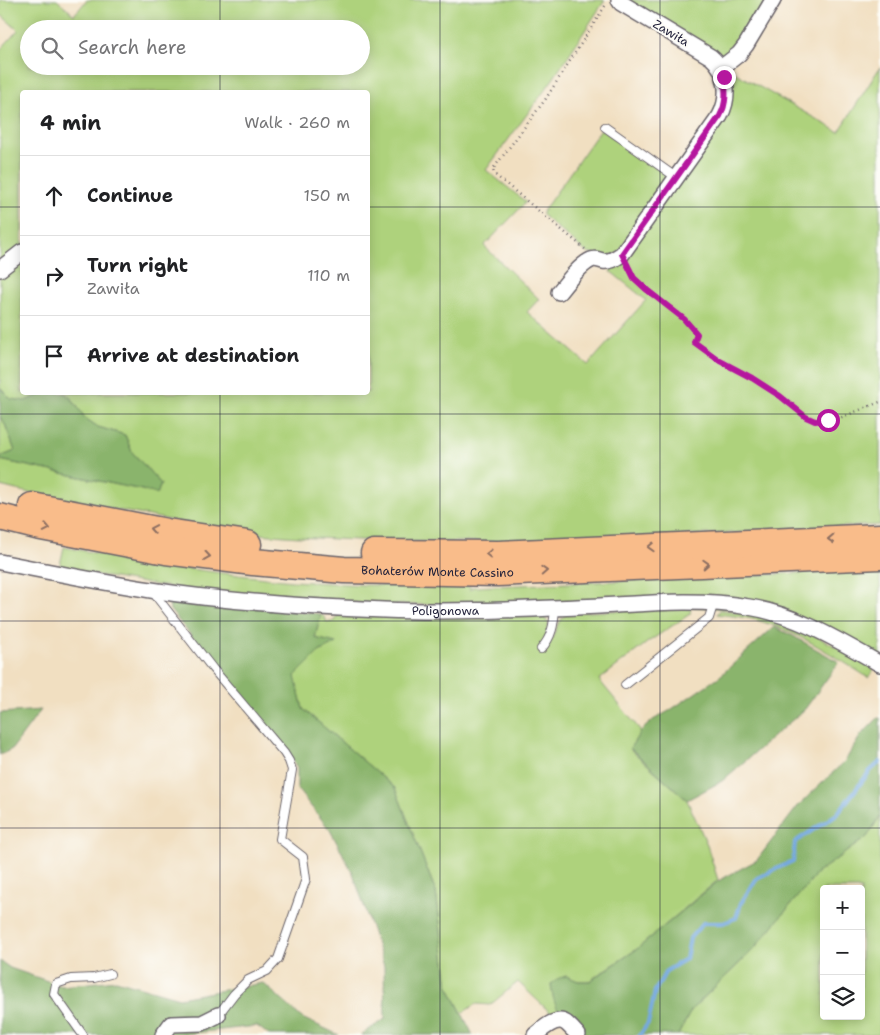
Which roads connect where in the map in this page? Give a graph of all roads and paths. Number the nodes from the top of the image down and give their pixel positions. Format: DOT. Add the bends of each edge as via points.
graph roads {
  1 [pos="609,0"];
  2 [pos="619,0"];
  3 [pos="773,0"];
  4 [pos="721,68"];
  5 [pos="605,128"];
  6 [pos="677,178"];
  7 [pos="20,254"];
  8 [pos="622,254"];
  9 [pos="598,259"];
  10 [pos="0,269"];
  11 [pos="559,292"];
  12 [pos="880,402"];
  13 [pos="0,499"];
  14 [pos="0,517"];
  15 [pos="880,537"];
  16 [pos="880,556"];
  17 [pos="0,562"];
  18 [pos="151,590"];
  19 [pos="714,602"];
  20 [pos="555,608"];
  21 [pos="541,649"];
  22 [pos="880,664"];
  23 [pos="625,685"];
  24 [pos="110,974"];
  25 [pos="218,1015"];
  26 [pos="83,1035"];
  27 [pos="163,1035"];
  28 [pos="535,1035"];
  29 [pos="578,1035"];
  1 -- 9 [label="path" via="556,84 493,167 493,172"];
  2 -- 4 [label="street, Zawiła" via="711,57"];
  3 -- 4 [label="street" via="746,45"];
  4 -- 6 [label="street" via="726,89 724,109"];
  5 -- 6 [label="lane"];
  6 -- 8 [label="street"];
  7 -- 10 [label="street"];
  8 -- 9 [label="street" via="609,261"];
  8 -- 12 [label="path" via="634,278 684,319 697,334 694,342 780,396 806,417 815,421 828,420"];
  9 -- 11 [label="street" via="589,261"];
  15 -- 13 [label="highway, Bohaterów Monte Cassino, one-way" via="498,554 344,552 258,545 167,532"];
  14 -- 16 [label="highway, Bohaterów Monte Cassino, one-way" via="166,551 344,570 497,573"];
  17 -- 18 [label="street, Poligonowa"];
  18 -- 20 [label="street, Poligonowa" via="270,604 349,609"];
  18 -- 25 [label="lane" via="284,753 292,770 280,839 303,857 306,879 278,959 267,971 248,980"];
  19 -- 20 [label="street, Poligonowa"];
  19 -- 22 [label="street, Poligonowa" via="750,607 789,618 815,628"];
  19 -- 23 [label="lane" via="709,618"];
  20 -- 21 [label="lane" via="552,631"];
  24 -- 26 [label="lane" via="56,984 54,994"];
  25 -- 27 [label="street" via="202,1023 171,1024"];
  28 -- 29 [label="street" via="562,1021"];
}
